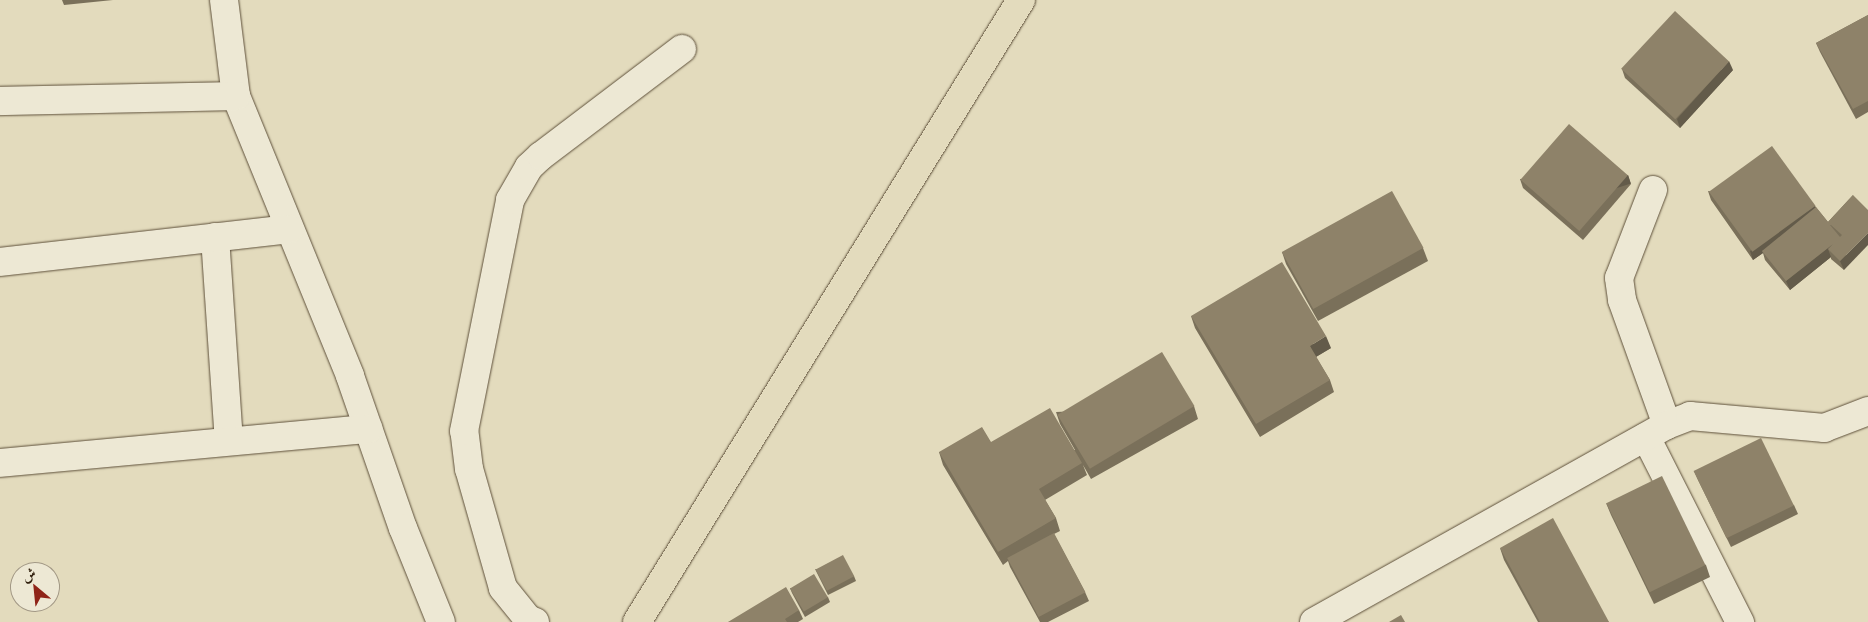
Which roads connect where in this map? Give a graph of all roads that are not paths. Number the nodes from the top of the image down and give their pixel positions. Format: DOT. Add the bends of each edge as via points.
graph roads {
  1 [pos="224,0"];
  2 [pos="1021,0"];
  3 [pos="682,49"];
  4 [pos="236,96"];
  5 [pos="0,101"];
  6 [pos="1653,190"];
  7 [pos="289,229"];
  8 [pos="215,237"];
  9 [pos="0,262"];
  10 [pos="1868,411"];
  11 [pos="368,429"];
  12 [pos="1656,431"];
  13 [pos="229,441"];
  14 [pos="0,463"];
  15 [pos="1329,619"];
  16 [pos="1733,620"];
  17 [pos="441,622"];
  18 [pos="535,622"];
  19 [pos="636,622"];
  1 -- 4 [label="street"];
  2 -- 19 [label="main road"];
  3 -- 18 [label="street" via="541,156 528,168 510,200 464,431 469,470 503,588 528,619"];
  4 -- 5 [label="street"];
  4 -- 7 [label="street"];
  6 -- 12 [label="street" via="1619,278"];
  7 -- 8 [label="street"];
  7 -- 11 [label="street"];
  8 -- 9 [label="street"];
  8 -- 13 [label="street"];
  10 -- 12 [label="street" via="1824,428 1690,416"];
  11 -- 13 [label="street"];
  11 -- 17 [label="street"];
  12 -- 15 [label="street"];
  12 -- 16 [label="street"];
  13 -- 14 [label="street"];
}
